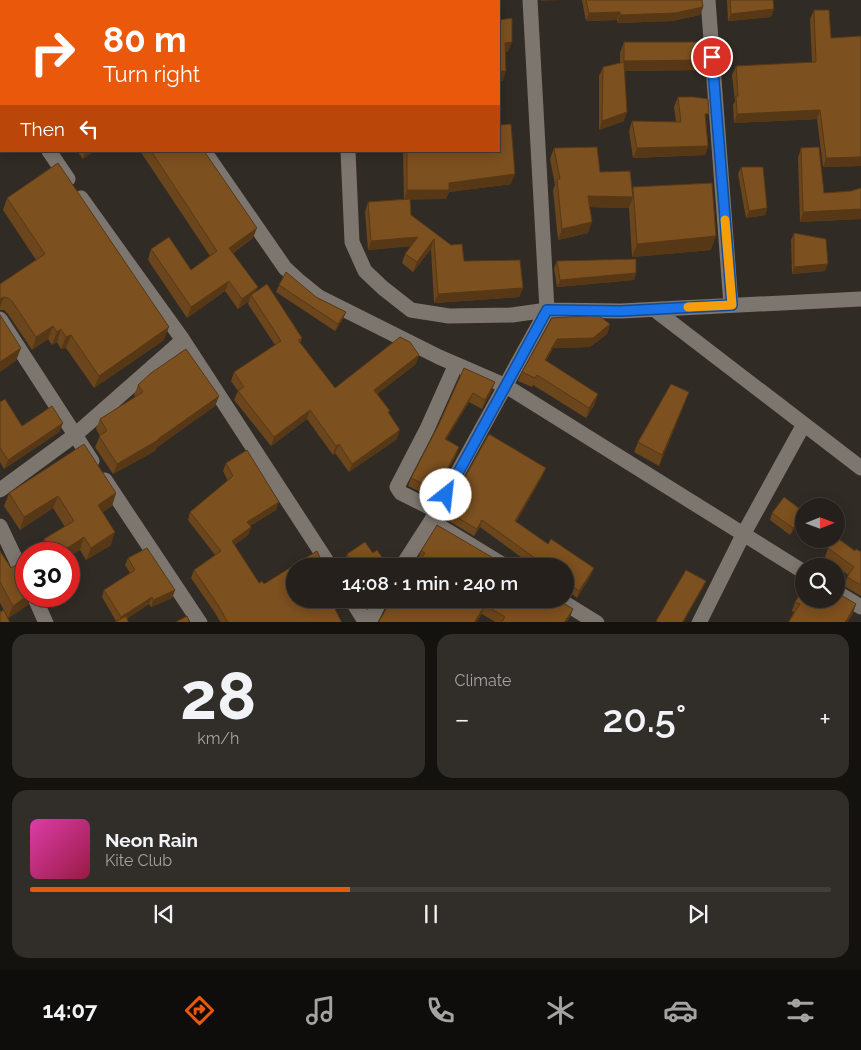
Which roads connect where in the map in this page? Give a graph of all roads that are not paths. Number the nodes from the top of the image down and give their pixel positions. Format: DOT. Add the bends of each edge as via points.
graph roads {
  1 [pos="530,0"];
  2 [pos="708,0"];
  3 [pos="50,152"];
  4 [pos="205,152"];
  5 [pos="348,152"];
  6 [pos="861,299"];
  7 [pos="732,305"];
  8 [pos="547,310"];
  9 [pos="655,310"];
  10 [pos="0,319"];
  11 [pos="183,340"];
  12 [pos="456,364"];
  13 [pos="506,386"];
  14 [pos="804,424"];
  15 [pos="75,435"];
  16 [pos="861,468"];
  17 [pos="0,490"];
  18 [pos="434,516"];
  19 [pos="0,526"];
  20 [pos="743,535"];
  21 [pos="15,558"];
  22 [pos="325,558"];
  23 [pos="407,558"];
  24 [pos="494,558"];
  25 [pos="795,567"];
  26 [pos="845,597"];
  27 [pos="39,607"];
  28 [pos="861,607"];
  29 [pos="357,608"];
  30 [pos="376,608"];
  31 [pos="573,608"];
  32 [pos="46,622"];
  33 [pos="200,622"];
  34 [pos="367,622"];
  35 [pos="597,622"];
  36 [pos="698,622"];
  1 -- 8 [label="street"];
  2 -- 7 [label="street"];
  3 -- 11 [label="street"];
  4 -- 12 [label="street" via="285,268 298,280 319,297"];
  5 -- 8 [label="street" via="352,242 365,271 383,288 411,310 449,316 512,315"];
  6 -- 7 [label="street"];
  7 -- 9 [label="street"];
  8 -- 9 [label="street"];
  8 -- 13 [label="street"];
  9 -- 14 [label="street"];
  10 -- 15 [label="street"];
  11 -- 15 [label="street"];
  11 -- 22 [label="street"];
  12 -- 13 [label="street"];
  12 -- 18 [label="street" via="397,487"];
  13 -- 18 [label="street"];
  13 -- 20 [label="street"];
  14 -- 16 [label="street"];
  14 -- 20 [label="street"];
  15 -- 17 [label="street"];
  15 -- 33 [label="street"];
  18 -- 23 [label="street"];
  18 -- 24 [label="street"];
  19 -- 21 [label="street"];
  20 -- 25 [label="street"];
  20 -- 36 [label="street"];
  26 -- 28 [label="street"];
  27 -- 32 [label="street"];
  29 -- 34 [label="street"];
  30 -- 34 [label="street"];
  31 -- 35 [label="street"];
}
